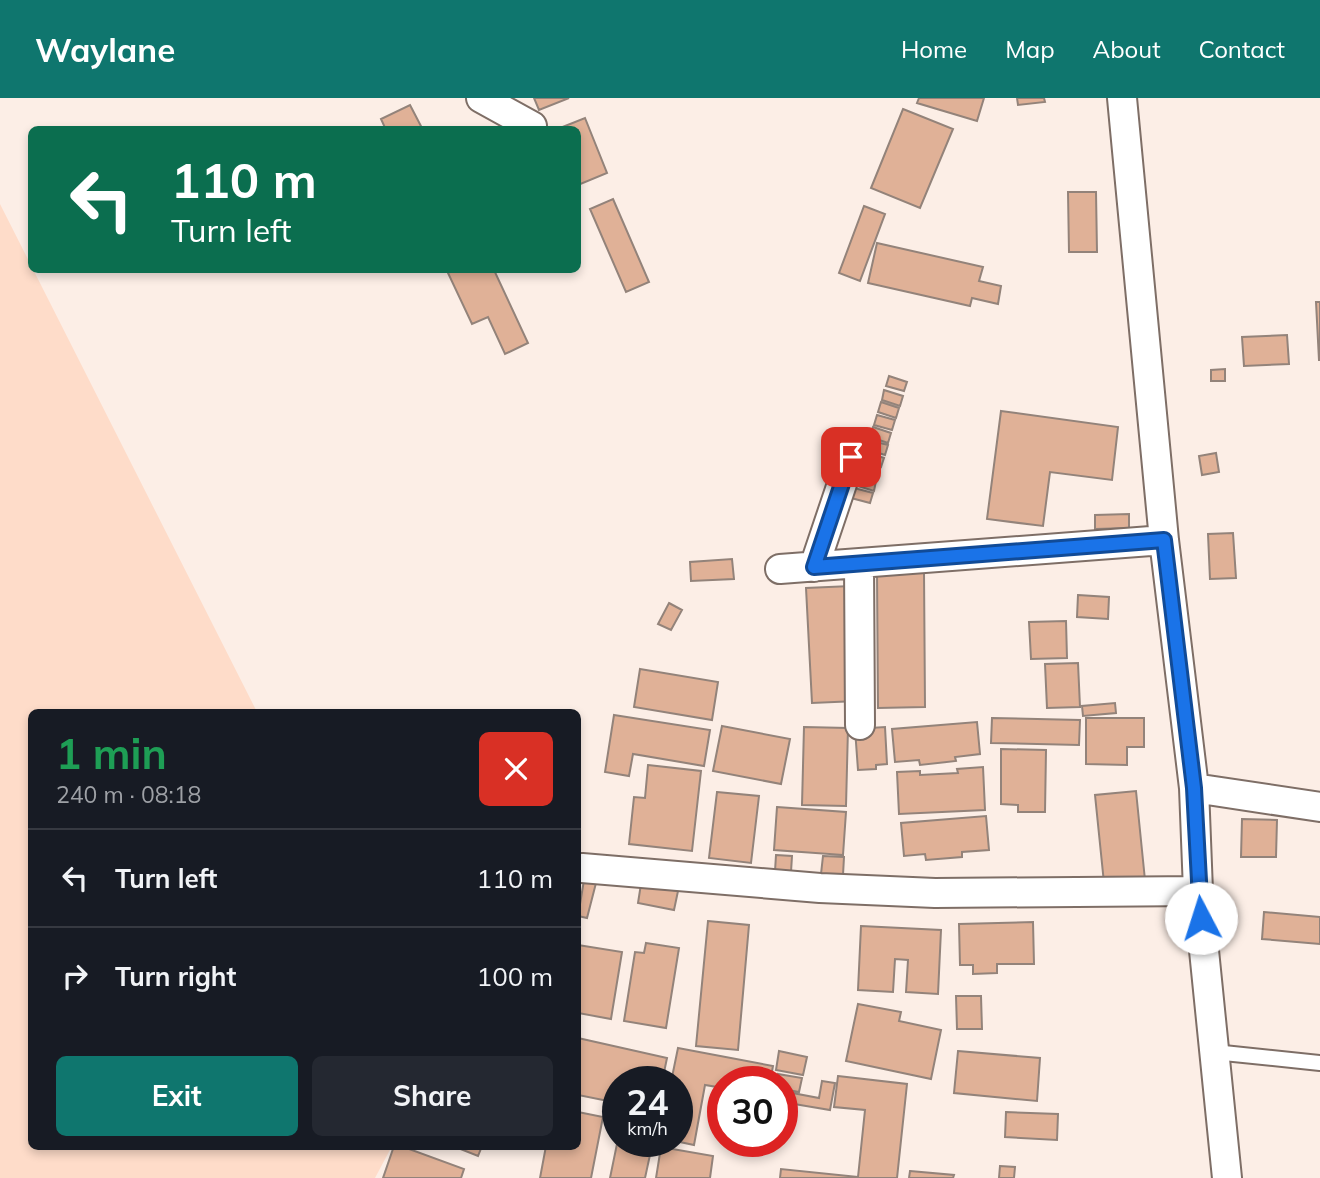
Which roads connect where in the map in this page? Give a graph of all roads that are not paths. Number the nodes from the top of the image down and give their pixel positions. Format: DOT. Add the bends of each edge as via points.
graph roads {
  1 [pos="481,98"];
  2 [pos="1122,98"];
  3 [pos="532,126"];
  4 [pos="851,457"];
  5 [pos="1164,540"];
  6 [pos="859,563"];
  7 [pos="814,567"];
  8 [pos="780,569"];
  9 [pos="860,725"];
  10 [pos="1194,788"];
  11 [pos="1320,807"];
  12 [pos="582,868"];
  13 [pos="1198,891"];
  14 [pos="1214,1052"];
  15 [pos="1320,1063"];
  16 [pos="1227,1178"];
  1 -- 3 [label="street"];
  2 -- 5 [label="street"];
  4 -- 7 [label="street"];
  5 -- 6 [label="street"];
  5 -- 10 [label="street"];
  6 -- 7 [label="street"];
  6 -- 9 [label="street"];
  7 -- 8 [label="street"];
  10 -- 11 [label="street"];
  10 -- 13 [label="street"];
  12 -- 13 [label="street" via="935,893"];
  13 -- 14 [label="street"];
  14 -- 15 [label="lane"];
  14 -- 16 [label="street"];
}
